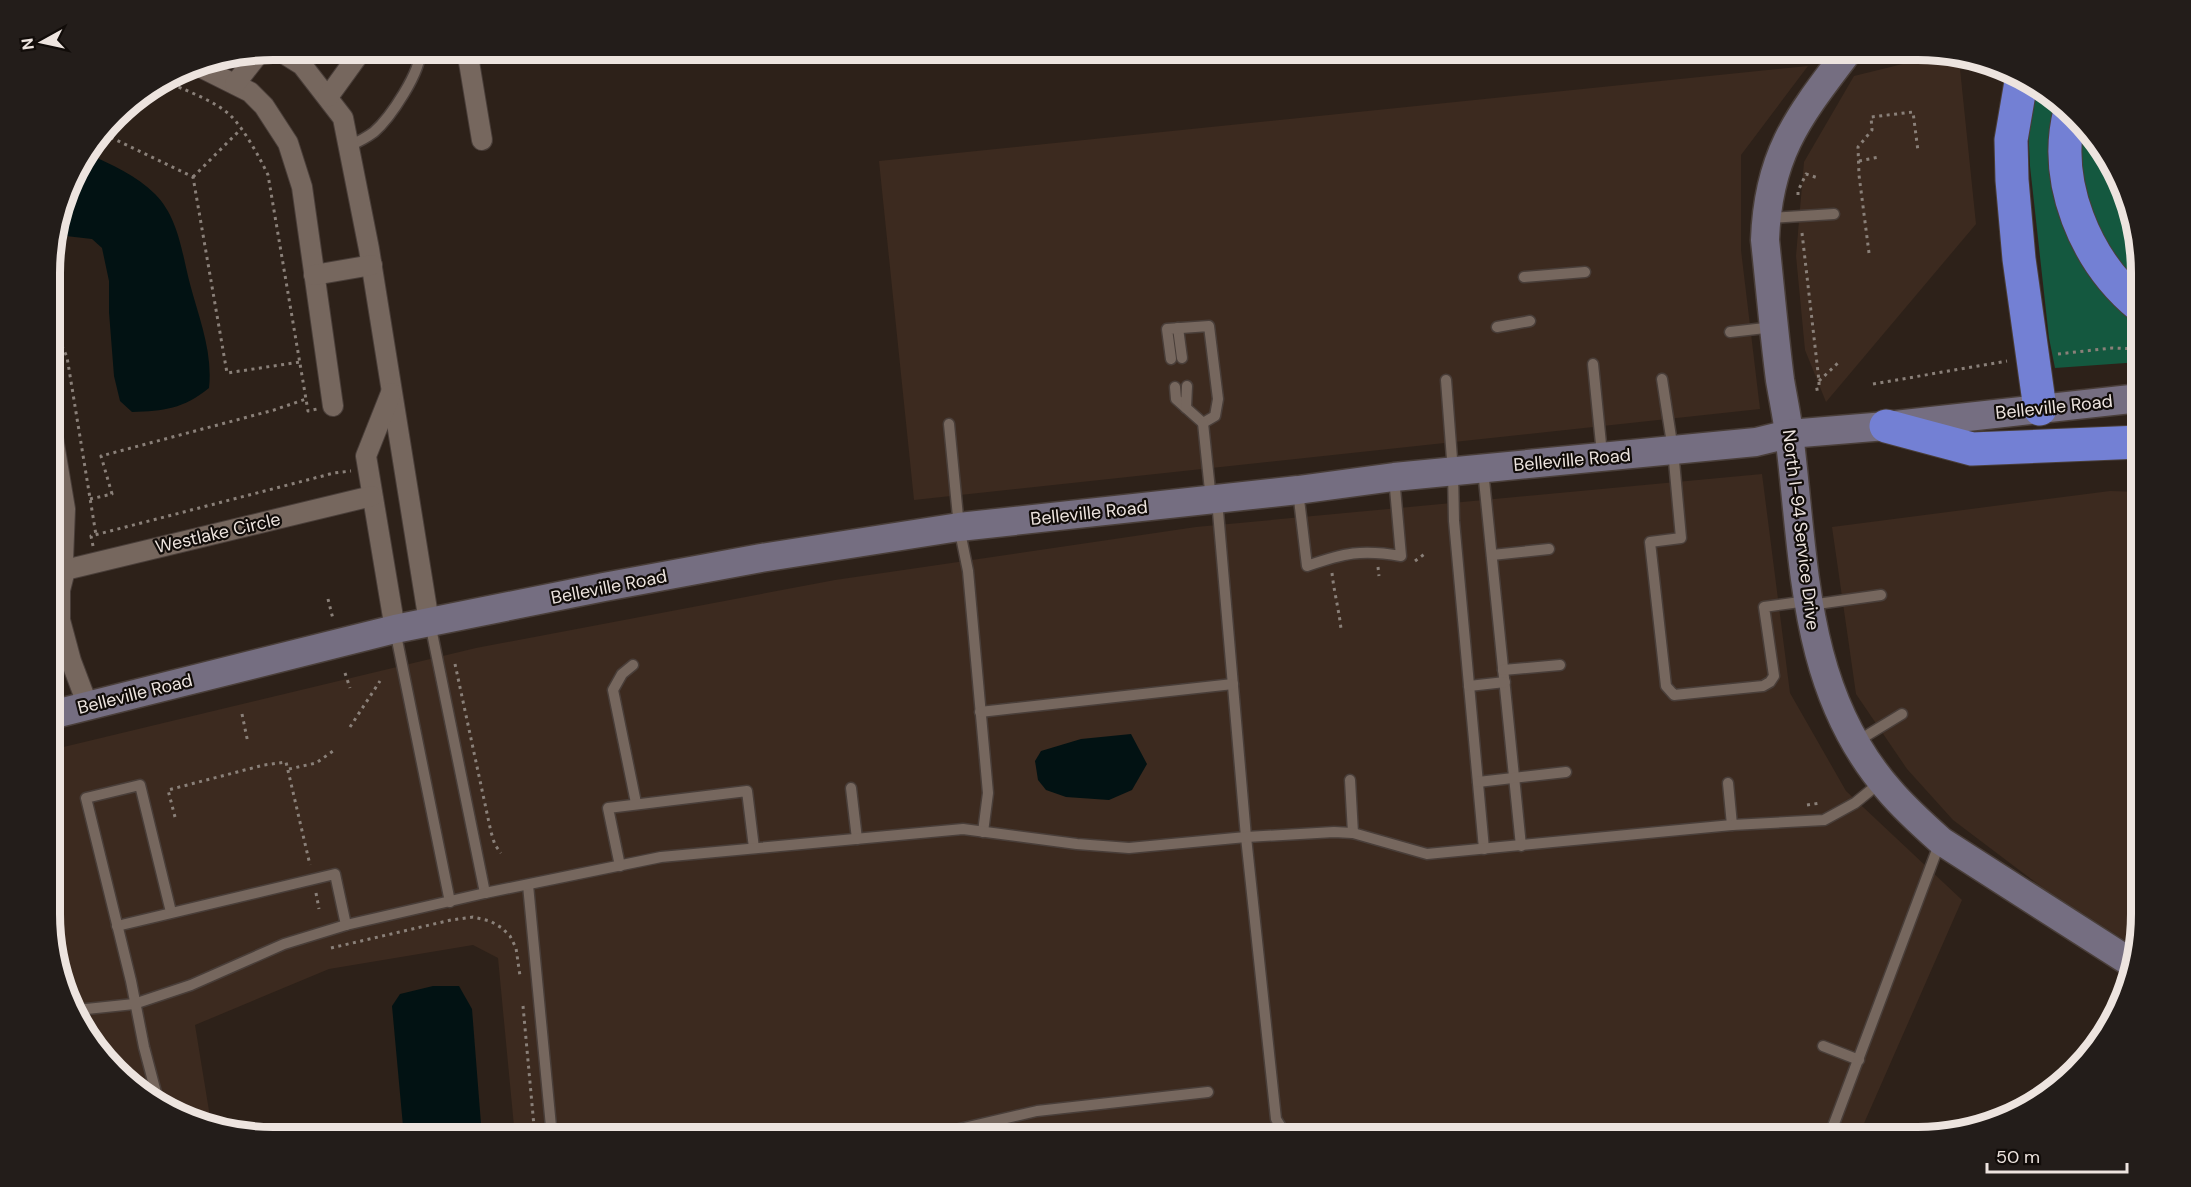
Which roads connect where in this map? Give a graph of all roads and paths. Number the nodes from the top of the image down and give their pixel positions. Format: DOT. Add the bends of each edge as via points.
graph roads {
  1 [pos="294,60"];
  2 [pos="355,60"];
  3 [pos="418,60"];
  4 [pos="469,60"];
  5 [pos="1842,60"];
  6 [pos="253,61"];
  7 [pos="207,70"];
  8 [pos="235,84"];
  9 [pos="174,85"];
  10 [pos="2020,87"];
  11 [pos="328,97"];
  12 [pos="2067,122"];
  13 [pos="240,129"];
  14 [pos="110,137"];
  15 [pos="482,140"];
  16 [pos="349,146"];
  17 [pos="1918,151"];
  18 [pos="1879,157"];
  19 [pos="1858,161"];
  20 [pos="193,177"];
  21 [pos="1818,178"];
  22 [pos="1798,195"];
  23 [pos="1834,214"];
  24 [pos="1766,219"];
  25 [pos="1802,233"];
  26 [pos="1869,253"];
  27 [pos="372,265"];
  28 [pos="1585,272"];
  29 [pos="314,275"];
  30 [pos="1524,277"];
  31 [pos="2131,298"];
  32 [pos="1530,321"];
  33 [pos="1497,327"];
  34 [pos="1775,327"];
  35 [pos="1730,332"];
  36 [pos="60,342"];
  37 [pos="2131,349"];
  38 [pos="2050,355"];
  39 [pos="1177,358"];
  40 [pos="2015,359"];
  41 [pos="300,362"];
  42 [pos="1838,363"];
  43 [pos="1593,364"];
  44 [pos="1662,379"];
  45 [pos="1446,380"];
  46 [pos="1819,381"];
  47 [pos="1873,384"];
  48 [pos="1187,386"];
  49 [pos="1174,387"];
  50 [pos="1813,390"];
  51 [pos="391,393"];
  52 [pos="306,399"];
  53 [pos="2131,399"];
  54 [pos="333,406"];
  55 [pos="1186,408"];
  56 [pos="2040,409"];
  57 [pos="1203,423"];
  58 [pos="949,424"];
  59 [pos="1886,426"];
  60 [pos="1789,434"];
  61 [pos="2131,442"];
  62 [pos="1672,450"];
  63 [pos="1602,458"];
  64 [pos="1483,469"];
  65 [pos="355,470"];
  66 [pos="1453,472"];
  67 [pos="1395,477"];
  68 [pos="60,479"];
  69 [pos="1298,490"];
  70 [pos="372,496"];
  71 [pos="90,499"];
  72 [pos="1214,500"];
  73 [pos="959,527"];
  74 [pos="96,535"];
  75 [pos="1549,549"];
  76 [pos="94,551"];
  77 [pos="1426,553"];
  78 [pos="1492,555"];
  79 [pos="1411,564"];
  80 [pos="1378,567"];
  81 [pos="65,570"];
  82 [pos="1332,571"];
  83 [pos="1379,576"];
  84 [pos="1881,596"];
  85 [pos="327,599"];
  86 [pos="1807,603"];
  87 [pos="333,620"];
  88 [pos="429,622"];
  89 [pos="1341,629"];
  90 [pos="394,630"];
  91 [pos="455,663"];
  92 [pos="633,665"];
  93 [pos="1560,665"];
  94 [pos="1503,670"];
  95 [pos="345,673"];
  96 [pos="380,681"];
  97 [pos="1504,682"];
  98 [pos="1233,684"];
  99 [pos="1469,686"];
  100 [pos="350,688"];
  101 [pos="88,706"];
  102 [pos="980,712"];
  103 [pos="60,713"];
  104 [pos="242,714"];
  105 [pos="1902,714"];
  106 [pos="350,727"];
  107 [pos="1856,742"];
  108 [pos="248,743"];
  109 [pos="336,749"];
  110 [pos="289,770"];
  111 [pos="1566,772"];
  112 [pos="1514,778"];
  113 [pos="1350,780"];
  114 [pos="1882,781"];
  115 [pos="1478,782"];
  116 [pos="1728,783"];
  117 [pos="851,788"];
  118 [pos="636,803"];
  119 [pos="175,817"];
  120 [pos="1732,825"];
  121 [pos="983,832"];
  122 [pos="1353,833"];
  123 [pos="1246,837"];
  124 [pos="857,839"];
  125 [pos="1941,841"];
  126 [pos="1521,846"];
  127 [pos="754,848"];
  128 [pos="1484,849"];
  129 [pos="501,853"];
  130 [pos="310,866"];
  131 [pos="620,866"];
  132 [pos="528,885"];
  133 [pos="316,893"];
  134 [pos="485,893"];
  135 [pos="450,902"];
  136 [pos="319,909"];
  137 [pos="171,912"];
  138 [pos="346,925"];
  139 [pos="117,926"];
  140 [pos="331,948"];
  141 [pos="2126,959"];
  142 [pos="521,985"];
  143 [pos="522,997"];
  144 [pos="134,1004"];
  145 [pos="83,1009"];
  146 [pos="1823,1046"];
  147 [pos="1858,1059"];
  148 [pos="156,1092"];
  149 [pos="1208,1092"];
  150 [pos="534,1127"];
  151 [pos="551,1127"];
  152 [pos="968,1127"];
  153 [pos="1281,1127"];
  154 [pos="1834,1127"];
  1 -- 11 [label="street"];
  2 -- 11 [label="street"];
  3 -- 16 [label="lane" via="389,116 375,131"];
  4 -- 15 [label="street"];
  5 -- 24 [label="main road, North I-94 Service Drive" via="1795,124 1775,170"];
  6 -- 8 [label="street"];
  7 -- 8 [label="street"];
  8 -- 29 [label="street" via="264,106 288,143 302,188"];
  9 -- 13 [label="path" via="213,104 231,116"];
  10 -- 56 [label="highway" via="2011,140 2012,180"];
  11 -- 16 [label="street" via="343,118"];
  12 -- 31 [label="highway" via="2065,165 2073,204 2086,238 2107,272"];
  13 -- 20 [label="path"];
  13 -- 41 [label="path" via="268,175"];
  14 -- 20 [label="path"];
  16 -- 27 [label="street"];
  17 -- 19 [label="path" via="1913,112 1871,117 1872,130 1858,147"];
  18 -- 19 [label="path"];
  19 -- 26 [label="path"];
  20 -- 41 [label="path" via="227,373"];
  21 -- 22 [label="path" via="1806,174"];
  23 -- 24 [label="lane"];
  24 -- 34 [label="main road, North I-94 Service Drive"];
  25 -- 46 [label="path"];
  27 -- 29 [label="street"];
  27 -- 51 [label="street"];
  28 -- 30 [label="lane"];
  29 -- 54 [label="street"];
  32 -- 33 [label="lane"];
  34 -- 35 [label="lane"];
  34 -- 60 [label="main road, North I-94 Service Drive"];
  36 -- 71 [label="path" via="67,357"];
  37 -- 38 [label="path"];
  39 -- 57 [label="lane" via="1167,329 1209,326 1218,399 1215,416"];
  40 -- 47 [label="path"];
  41 -- 52 [label="path"];
  42 -- 46 [label="path"];
  43 -- 63 [label="lane"];
  44 -- 62 [label="lane"];
  45 -- 66 [label="lane"];
  46 -- 50 [label="path" via="1819,389"];
  48 -- 55 [label="lane"];
  49 -- 55 [label="lane" via="1176,399"];
  51 -- 70 [label="street" via="366,456"];
  51 -- 88 [label="street"];
  52 -- 54 [label="path" via="308,411"];
  52 -- 71 [label="path" via="101,456 112,494"];
  53 -- 56 [label="main road, Belleville Road"];
  55 -- 57 [label="lane"];
  56 -- 59 [label="main road, Belleville Road"];
  57 -- 72 [label="lane"];
  58 -- 73 [label="lane"];
  59 -- 60 [label="main road, Belleville Road"];
  59 -- 61 [label="highway" via="1972,449"];
  60 -- 62 [label="main road, Belleville Road" via="1756,442"];
  60 -- 86 [label="main road, North I-94 Service Drive"];
  62 -- 63 [label="main road, Belleville Road"];
  62 -- 86 [label="lane" via="1681,538 1650,542 1666,686 1674,695 1763,686 1770,682 1774,676 1764,607"];
  63 -- 64 [label="main road, Belleville Road"];
  64 -- 66 [label="main road, Belleville Road"];
  64 -- 78 [label="lane"];
  65 -- 74 [label="path"];
  66 -- 67 [label="main road, Belleville Road"];
  66 -- 99 [label="lane"];
  67 -- 69 [label="main road, Belleville Road"];
  67 -- 69 [label="lane" via="1401,556 1351,552 1307,566"];
  68 -- 81 [label="street" via="65,509"];
  69 -- 72 [label="main road, Belleville Road"];
  70 -- 81 [label="street, Westlake Circle"];
  70 -- 90 [label="street"];
  71 -- 74 [label="path"];
  72 -- 73 [label="main road, Belleville Road"];
  72 -- 98 [label="lane"];
  73 -- 88 [label="main road, Belleville Road" via="761,558"];
  73 -- 102 [label="lane" via="969,582"];
  74 -- 76 [label="path" via="91,536"];
  75 -- 78 [label="lane"];
  77 -- 79 [label="path"];
  78 -- 94 [label="lane"];
  80 -- 83 [label="path"];
  81 -- 101 [label="street" via="60,620"];
  82 -- 89 [label="path"];
  84 -- 86 [label="lane"];
  85 -- 87 [label="path"];
  86 -- 107 [label="main road, North I-94 Service Drive" via="1830,689"];
  88 -- 90 [label="main road, Belleville Road"];
  88 -- 134 [label="lane"];
  90 -- 101 [label="main road, Belleville Road"];
  90 -- 135 [label="lane"];
  91 -- 129 [label="path" via="491,832"];
  92 -- 118 [label="lane" via="613,690"];
  93 -- 94 [label="lane"];
  94 -- 97 [label="lane"];
  95 -- 100 [label="path"];
  96 -- 106 [label="path"];
  97 -- 99 [label="lane"];
  97 -- 112 [label="lane"];
  98 -- 102 [label="lane"];
  98 -- 123 [label="lane"];
  99 -- 115 [label="lane"];
  101 -- 103 [label="main road, Belleville Road"];
  102 -- 121 [label="lane" via="988,793"];
  104 -- 108 [label="path"];
  105 -- 107 [label="lane"];
  107 -- 114 [label="main road, North I-94 Service Drive"];
  109 -- 110 [label="path" via="315,763"];
  110 -- 119 [label="path" via="286,762 264,765 168,790"];
  110 -- 130 [label="path"];
  111 -- 112 [label="lane"];
  112 -- 115 [label="lane"];
  112 -- 126 [label="lane"];
  113 -- 122 [label="lane"];
  114 -- 120 [label="lane" via="1855,803 1824,820"];
  114 -- 125 [label="main road, North I-94 Service Drive"];
  115 -- 128 [label="lane"];
  116 -- 120 [label="lane"];
  117 -- 124 [label="lane"];
  118 -- 127 [label="lane" via="747,791"];
  118 -- 131 [label="lane" via="608,808"];
  120 -- 126 [label="lane"];
  121 -- 123 [label="lane" via="1129,848"];
  121 -- 124 [label="lane" via="963,829"];
  122 -- 123 [label="lane"];
  122 -- 128 [label="lane" via="1427,854"];
  123 -- 153 [label="lane" via="1276,1119"];
  124 -- 127 [label="lane"];
  125 -- 141 [label="main road, North I-94 Service Drive"];
  125 -- 147 [label="lane"];
  126 -- 128 [label="lane"];
  127 -- 131 [label="lane" via="661,857"];
  131 -- 132 [label="lane"];
  132 -- 134 [label="lane"];
  132 -- 151 [label="lane"];
  133 -- 136 [label="path"];
  134 -- 135 [label="lane"];
  135 -- 138 [label="lane"];
  137 -- 138 [label="lane" via="335,874"];
  137 -- 139 [label="lane"];
  137 -- 139 [label="lane" via="140,785 86,798"];
  138 -- 144 [label="lane" via="284,944 191,985"];
  139 -- 144 [label="lane"];
  140 -- 142 [label="path" via="473,917 490,921 510,936 516,948"];
  143 -- 150 [label="path"];
  144 -- 145 [label="lane"];
  144 -- 148 [label="lane"];
  146 -- 147 [label="lane"];
  147 -- 154 [label="lane"];
  149 -- 152 [label="lane" via="1037,1111"];
}
